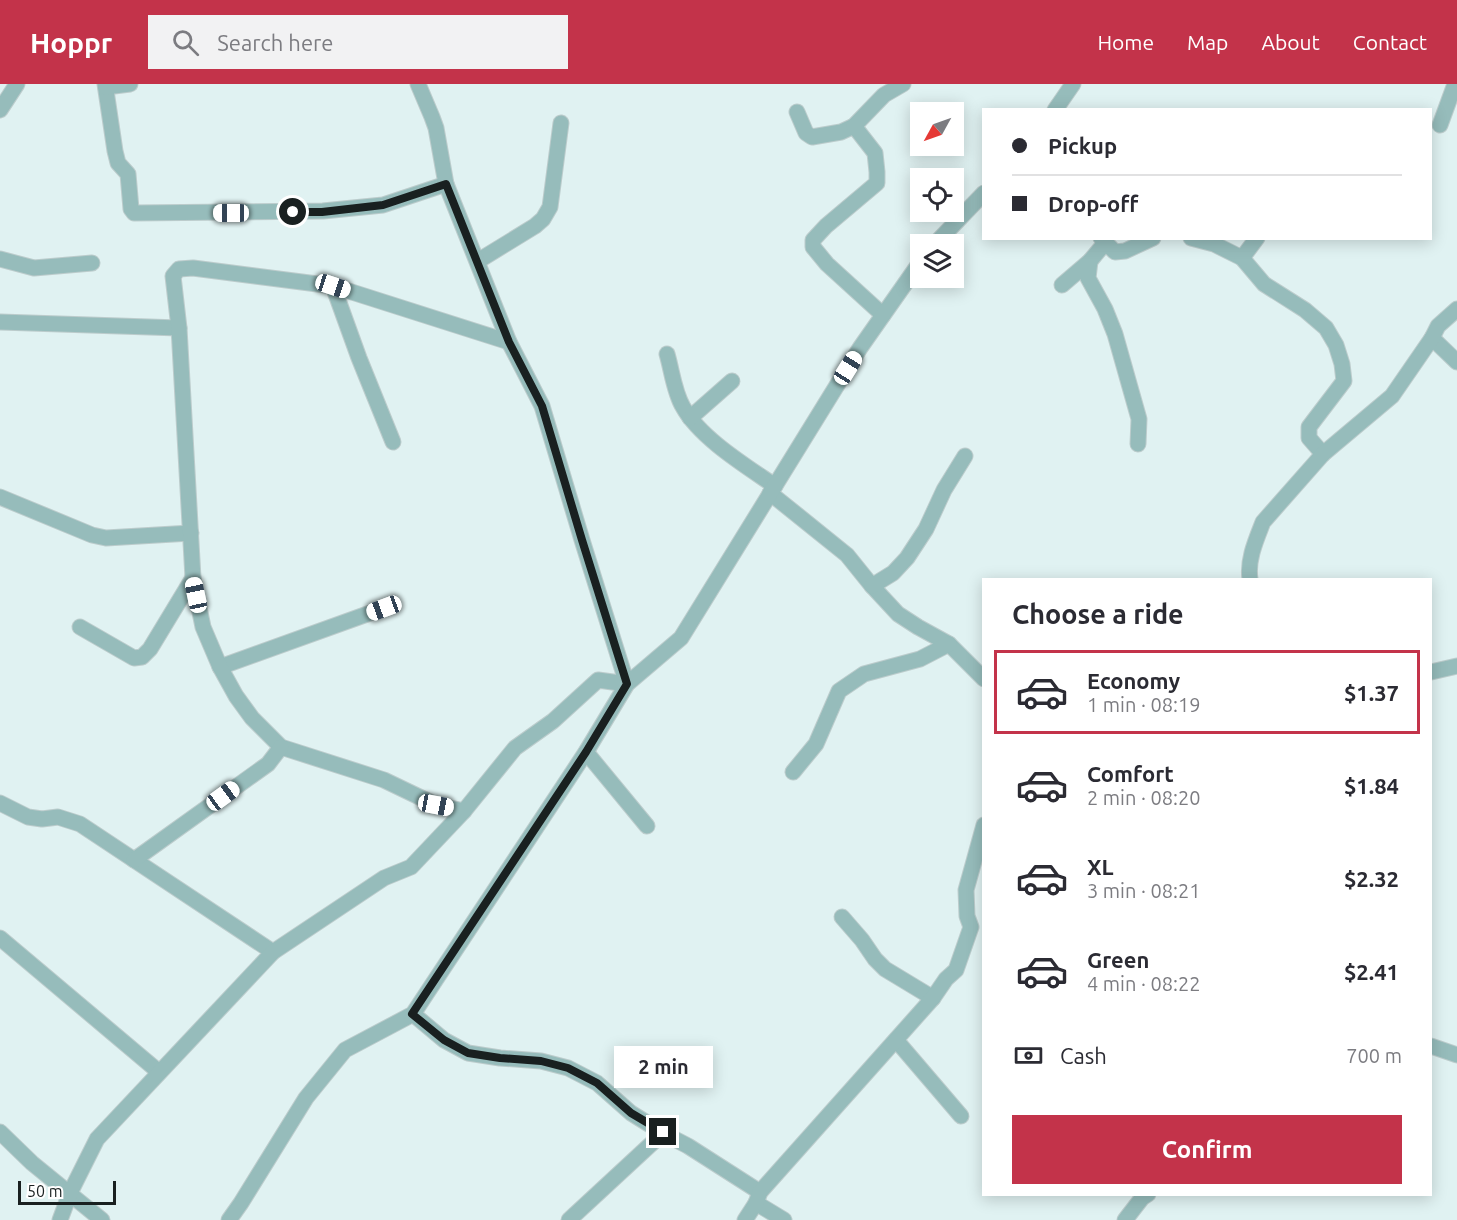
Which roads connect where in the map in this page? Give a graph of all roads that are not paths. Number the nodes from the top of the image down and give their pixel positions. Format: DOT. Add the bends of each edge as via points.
graph roads {
  1 [pos="17,84"];
  2 [pos="130,84"];
  3 [pos="418,84"];
  4 [pos="903,84"];
  5 [pos="1073,84"];
  6 [pos="1455,84"];
  7 [pos="106,86"];
  8 [pos="1056,108"];
  9 [pos="0,110"];
  10 [pos="798,112"];
  11 [pos="561,123"];
  12 [pos="1440,125"];
  13 [pos="854,126"];
  14 [pos="446,184"];
  15 [pos="982,195"];
  16 [pos="945,234"];
  17 [pos="1149,240"];
  18 [pos="1199,240"];
  19 [pos="1256,240"];
  20 [pos="1103,241"];
  21 [pos="1242,258"];
  22 [pos="0,260"];
  23 [pos="478,261"];
  24 [pos="1090,261"];
  25 [pos="92,263"];
  26 [pos="910,277"];
  27 [pos="1062,285"];
  28 [pos="333,286"];
  29 [pos="1457,309"];
  30 [pos="883,315"];
  31 [pos="0,322"];
  32 [pos="179,328"];
  33 [pos="1432,338"];
  34 [pos="509,342"];
  35 [pos="668,354"];
  36 [pos="1457,362"];
  37 [pos="732,381"];
  38 [pos="690,418"];
  39 [pos="393,442"];
  40 [pos="1138,444"];
  41 [pos="1323,454"];
  42 [pos="965,456"];
  43 [pos="772,490"];
  44 [pos="0,497"];
  45 [pos="191,533"];
  46 [pos="193,578"];
  47 [pos="1250,578"];
  48 [pos="872,586"];
  49 [pos="384,608"];
  50 [pos="80,627"];
  51 [pos="949,644"];
  52 [pos="1457,666"];
  53 [pos="220,667"];
  54 [pos="1432,672"];
  55 [pos="982,677"];
  56 [pos="627,684"];
  57 [pos="281,747"];
  58 [pos="586,752"];
  59 [pos="793,772"];
  60 [pos="0,802"];
  61 [pos="464,811"];
  62 [pos="647,826"];
  63 [pos="982,832"];
  64 [pos="134,860"];
  65 [pos="842,917"];
  66 [pos="978,928"];
  67 [pos="0,938"];
  68 [pos="273,952"];
  69 [pos="933,998"];
  70 [pos="412,1014"];
  71 [pos="896,1040"];
  72 [pos="1432,1046"];
  73 [pos="1457,1055"];
  74 [pos="159,1072"];
  75 [pos="961,1116"];
  76 [pos="0,1132"];
  77 [pos="663,1132"];
  78 [pos="70,1193"];
  79 [pos="1145,1196"];
  80 [pos="758,1198"];
  81 [pos="60,1220"];
  82 [pos="102,1220"];
  83 [pos="229,1220"];
  84 [pos="569,1220"];
  85 [pos="745,1220"];
  86 [pos="784,1220"];
  87 [pos="1125,1220"];
  1 -- 9 [label="street"];
  2 -- 7 [label="street"];
  3 -- 14 [label="street" via="436,128"];
  4 -- 13 [label="street" via="884,95"];
  5 -- 8 [label="street"];
  6 -- 12 [label="street"];
  7 -- 14 [label="street" via="115,151 118,163 128,174 130,209 134,213 322,212 383,205"];
  10 -- 13 [label="street" via="806,133 812,137"];
  11 -- 23 [label="street" via="550,207 543,219"];
  13 -- 30 [label="street" via="875,153 877,183 825,226 813,240 813,247"];
  14 -- 23 [label="street"];
  15 -- 16 [label="street"];
  17 -- 20 [label="street" via="1115,252"];
  18 -- 21 [label="street"];
  19 -- 21 [label="street"];
  20 -- 24 [label="street"];
  21 -- 41 [label="street" via="1264,284 1326,328 1336,345 1344,381 1309,427 1310,438"];
  22 -- 25 [label="street" via="34,268"];
  23 -- 34 [label="street"];
  24 -- 27 [label="street"];
  24 -- 40 [label="street" via="1088,278 1115,334 1139,419"];
  26 -- 30 [label="street"];
  28 -- 32 [label="street" via="179,269 173,276"];
  28 -- 34 [label="street"];
  28 -- 39 [label="street"];
  29 -- 33 [label="street" via="1438,326"];
  30 -- 43 [label="street"];
  31 -- 32 [label="street"];
  32 -- 45 [label="street"];
  33 -- 36 [label="street"];
  33 -- 41 [label="street" via="1392,396"];
  34 -- 56 [label="street" via="542,406"];
  35 -- 38 [label="street" via="678,394"];
  37 -- 38 [label="street"];
  38 -- 43 [label="street"];
  41 -- 47 [label="street" via="1263,522 1248,568"];
  42 -- 48 [label="street" via="907,558"];
  43 -- 48 [label="street" via="847,555"];
  43 -- 56 [label="street" via="681,638"];
  44 -- 45 [label="street" via="106,538"];
  45 -- 46 [label="street"];
  46 -- 50 [label="street" via="142,657 134,658"];
  46 -- 53 [label="street" via="203,627"];
  48 -- 51 [label="street" via="898,614"];
  49 -- 53 [label="street"];
  51 -- 55 [label="street"];
  51 -- 59 [label="street" via="920,659 864,674 839,691 816,744"];
  52 -- 54 [label="street"];
  53 -- 57 [label="street" via="252,718"];
  56 -- 58 [label="street"];
  56 -- 61 [label="street" via="598,680 553,721 515,748"];
  57 -- 61 [label="street" via="384,780 436,805"];
  57 -- 64 [label="street" via="268,764"];
  58 -- 62 [label="street"];
  58 -- 70 [label="street"];
  60 -- 64 [label="street" via="28,817 58,817 80,824"];
  61 -- 68 [label="street" via="411,867 384,878"];
  63 -- 66 [label="street" via="966,890 967,916"];
  64 -- 68 [label="street"];
  65 -- 69 [label="street" via="885,969"];
  66 -- 69 [label="street" via="956,970"];
  67 -- 74 [label="street"];
  68 -- 74 [label="street"];
  69 -- 71 [label="street"];
  70 -- 77 [label="street" via="444,1040 468,1053 568,1068 597,1083 631,1113"];
  70 -- 83 [label="street" via="345,1050 306,1098"];
  71 -- 75 [label="street"];
  71 -- 80 [label="street"];
  72 -- 73 [label="street"];
  74 -- 78 [label="street" via="97,1139"];
  76 -- 78 [label="street"];
  77 -- 80 [label="street"];
  77 -- 84 [label="street"];
  78 -- 81 [label="street"];
  78 -- 82 [label="street"];
  79 -- 87 [label="street"];
  80 -- 85 [label="street"];
  80 -- 86 [label="street"];
}
